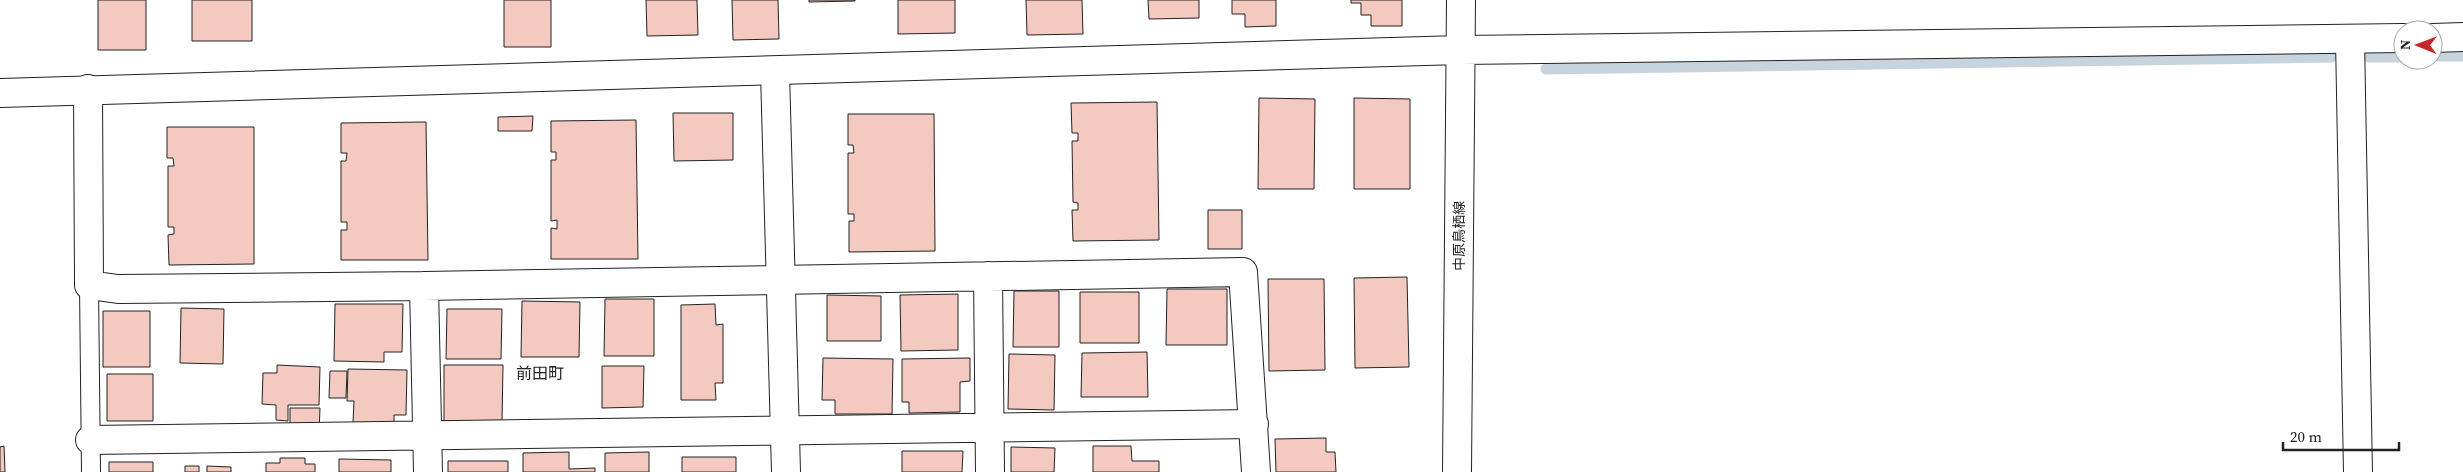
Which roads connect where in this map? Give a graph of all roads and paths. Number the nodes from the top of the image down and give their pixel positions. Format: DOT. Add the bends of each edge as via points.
graph roads {
  1 [pos="1460,0"];
  2 [pos="2463,37"];
  3 [pos="2393,38"];
  4 [pos="2443,38"];
  5 [pos="2350,39"];
  6 [pos="1460,50"];
  7 [pos="775,72"];
  8 [pos="88,89"];
  9 [pos="0,93"];
  10 [pos="988,276"];
  11 [pos="780,280"];
  12 [pos="89,285"];
  13 [pos="424,286"];
  14 [pos="1254,424"];
  15 [pos="990,427"];
  16 [pos="785,431"];
  17 [pos="427,437"];
  18 [pos="90,440"];
  19 [pos="91,472"];
  20 [pos="428,472"];
  21 [pos="786,472"];
  22 [pos="990,472"];
  23 [pos="1256,472"];
  24 [pos="1457,472"];
  25 [pos="2358,472"];
  1 -- 6 [label="street, 中原鳥栖線"];
  2 -- 4 [label="street"];
  3 -- 5 [label="street"];
  5 -- 6 [label="street"];
  5 -- 25 [label="street"];
  6 -- 7 [label="street"];
  6 -- 24 [label="street, 中原鳥栖線"];
  7 -- 8 [label="street"];
  7 -- 11 [label="street"];
  8 -- 9 [label="street"];
  8 -- 12 [label="street"];
  10 -- 11 [label="street"];
  10 -- 14 [label="street" via="1243,272"];
  10 -- 15 [label="street"];
  11 -- 13 [label="street"];
  11 -- 16 [label="street"];
  12 -- 13 [label="street" via="118,289"];
  12 -- 18 [label="lane"];
  13 -- 17 [label="street"];
  14 -- 15 [label="street"];
  14 -- 23 [label="street"];
  15 -- 16 [label="street"];
  15 -- 22 [label="street"];
  16 -- 17 [label="street"];
  16 -- 21 [label="street"];
  17 -- 18 [label="street"];
  17 -- 20 [label="street"];
  18 -- 19 [label="lane"];
}
